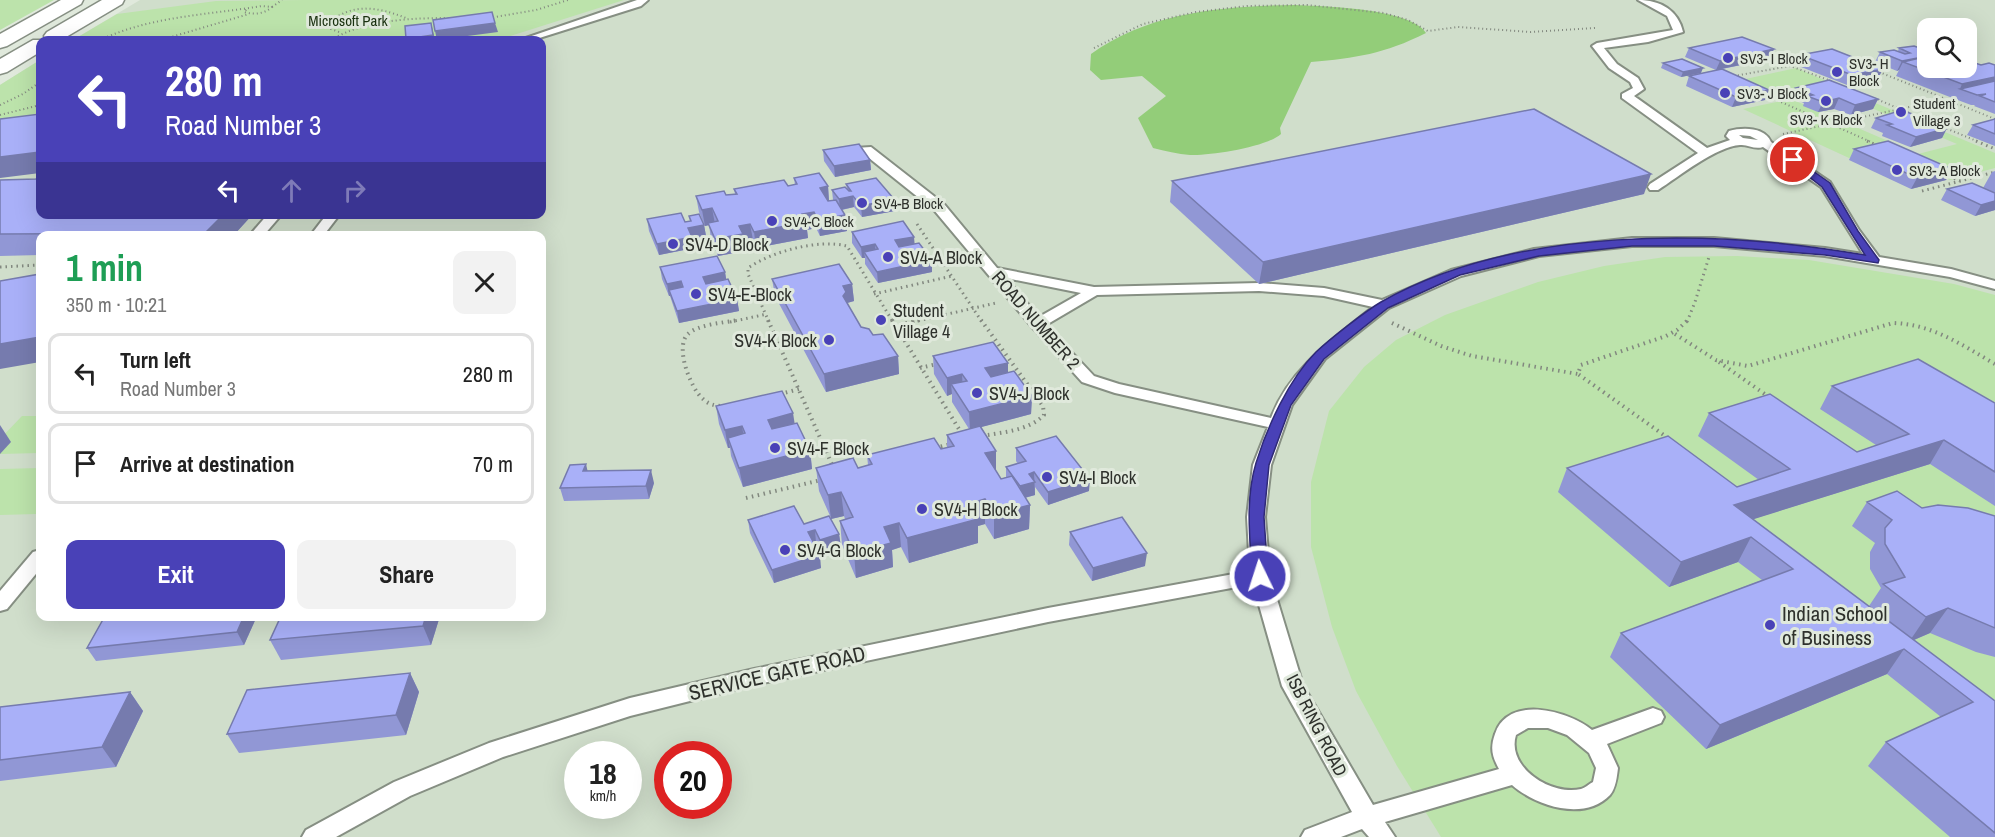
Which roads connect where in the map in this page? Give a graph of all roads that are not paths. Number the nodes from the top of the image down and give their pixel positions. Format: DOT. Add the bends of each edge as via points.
graph roads {
  1 [pos="74,0"];
  2 [pos="115,0"];
  3 [pos="643,0"];
  4 [pos="1643,0"];
  5 [pos="53,36"];
  6 [pos="538,36"];
  7 [pos="0,42"];
  8 [pos="36,46"];
  9 [pos="0,68"];
  10 [pos="834,153"];
  11 [pos="1706,153"];
  12 [pos="1654,187"];
  13 [pos="271,219"];
  14 [pos="330,219"];
  15 [pos="260,231"];
  16 [pos="320,231"];
  17 [pos="1874,260"];
  18 [pos="992,271"];
  19 [pos="1995,285"];
  20 [pos="1094,291"];
  21 [pos="1378,310"];
  22 [pos="1037,324"];
  23 [pos="1277,424"];
  24 [pos="36,562"];
  25 [pos="1260,576"];
  26 [pos="0,604"];
  27 [pos="1653,717"];
  28 [pos="1590,741"];
  29 [pos="1516,774"];
  30 [pos="1367,818"];
  31 [pos="314,837"];
  32 [pos="1313,837"];
  33 [pos="1383,837"];
  1 -- 7 [label="main road"];
  2 -- 5 [label="main road"];
  3 -- 6 [label="lane"];
  4 -- 11 [label="lane" via="1672,14 1678,32 1597,46 1613,66 1634,80 1639,89 1626,96"];
  8 -- 9 [label="main road"];
  10 -- 18 [label="lane, ROAD NUMBER 2" via="867,150 939,207"];
  11 -- 12 [label="lane"];
  11 -- 17 [label="lane" via="1739,141 1733,133 1742,131 1765,138 1766,143 1826,185"];
  13 -- 15 [label="lane"];
  14 -- 16 [label="lane"];
  17 -- 19 [label="lane, ISB RING ROAD"];
  17 -- 21 [label="lane, ISB RING ROAD" via="1714,243 1632,242 1539,252 1456,273"];
  18 -- 20 [label="lane"];
  18 -- 22 [label="lane, ROAD NUMBER 2"];
  20 -- 21 [label="lane" via="1259,287 1324,292"];
  20 -- 22 [label="lane"];
  21 -- 23 [label="lane, ISB RING ROAD" via="1320,356 1284,405"];
  22 -- 23 [label="lane, ROAD NUMBER 2" via="1088,379"];
  23 -- 25 [label="lane, ISB RING ROAD" via="1262,465 1256,517"];
  24 -- 26 [label="lane"];
  25 -- 30 [label="lane, ISB RING ROAD" via="1293,686"];
  25 -- 31 [label="lane, SERVICE GATE ROAD" via="1036,617 754,676 630,707 497,750 402,789"];
  27 -- 28 [label="lane"];
  28 -- 29 [label="lane" via="1575,729 1549,719 1524,719 1507,730 1502,748"];
  28 -- 29 [label="lane" via="1607,768 1603,787 1586,799 1559,800 1532,789"];
  29 -- 30 [label="lane"];
  30 -- 32 [label="lane"];
  30 -- 33 [label="lane, ISB RING ROAD"];
}
